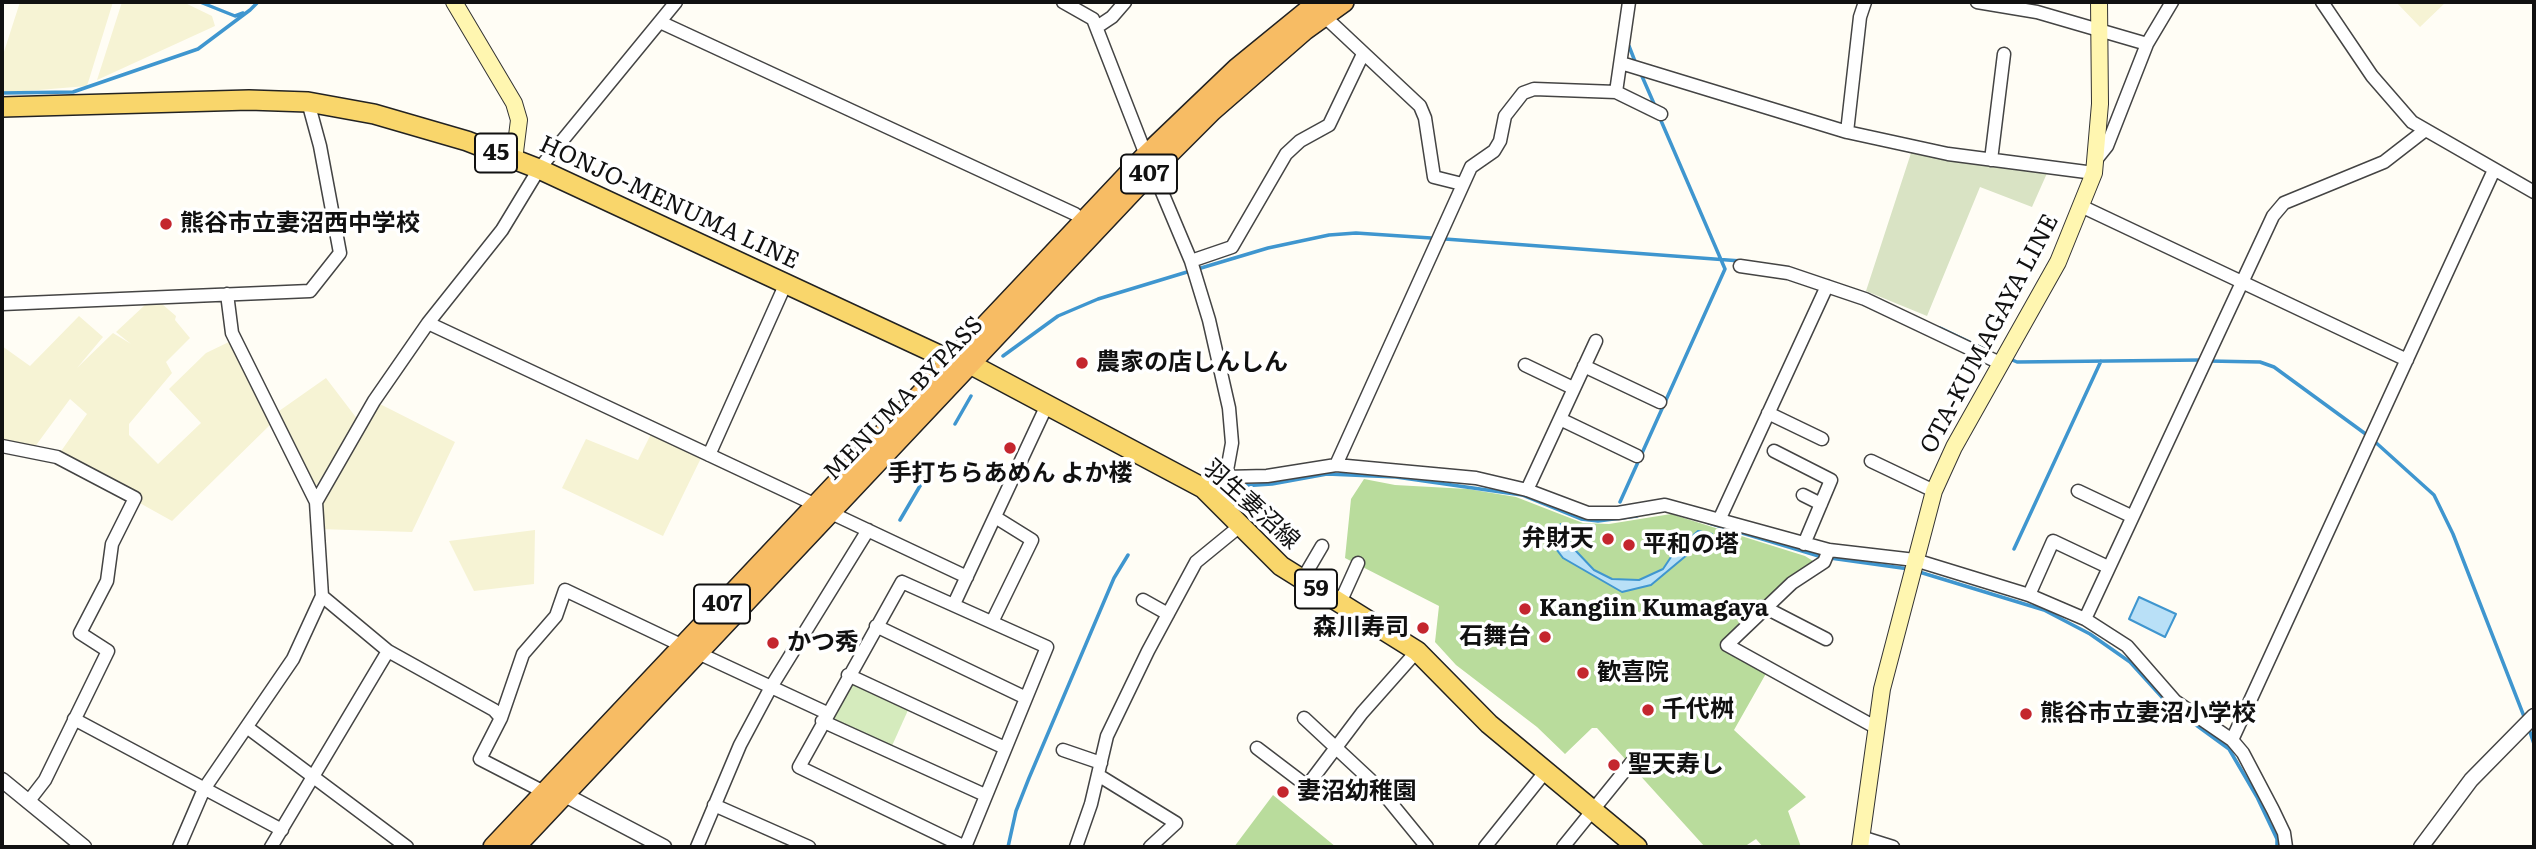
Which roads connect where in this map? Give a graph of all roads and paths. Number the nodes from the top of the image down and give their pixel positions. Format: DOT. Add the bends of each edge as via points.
graph roads {
  1 [pos="454,2"];
  2 [pos="676,2"];
  3 [pos="1063,2"];
  4 [pos="1125,2"];
  5 [pos="1344,2"];
  6 [pos="1629,2"];
  7 [pos="1865,2"];
  8 [pos="1977,2"];
  9 [pos="2099,2"];
  10 [pos="2172,2"];
  11 [pos="2322,2"];
  12 [pos="1321,9"];
  13 [pos="660,22"];
  14 [pos="1097,27"];
  15 [pos="2099,29"];
  16 [pos="2147,44"];
  17 [pos="1363,54"];
  18 [pos="2004,54"];
  19 [pos="1621,63"];
  20 [pos="1616,92"];
  21 [pos="308,102"];
  22 [pos="2,107"];
  23 [pos="1661,114"];
  24 [pos="2424,131"];
  25 [pos="1847,132"];
  26 [pos="514,160"];
  27 [pos="1991,160"];
  28 [pos="1148,164"];
  29 [pos="2094,167"];
  30 [pos="539,169"];
  31 [pos="2494,170"];
  32 [pos="1462,184"];
  33 [pos="2534,192"];
  34 [pos="2082,207"];
  35 [pos="1084,222"];
  36 [pos="1191,261"];
  37 [pos="1740,266"];
  38 [pos="786,283"];
  39 [pos="2241,283"];
  40 [pos="1827,286"];
  41 [pos="227,294"];
  42 [pos="2,303"];
  43 [pos="428,323"];
  44 [pos="1595,341"];
  45 [pos="2407,360"];
  46 [pos="952,361"];
  47 [pos="2002,364"];
  48 [pos="972,365"];
  49 [pos="1525,365"];
  50 [pos="1584,366"];
  51 [pos="1573,388"];
  52 [pos="1660,402"];
  53 [pos="1047,405"];
  54 [pos="1769,413"];
  55 [pos="1560,419"];
  56 [pos="1822,439"];
  57 [pos="2,446"];
  58 [pos="1774,451"];
  59 [pos="709,455"];
  60 [pos="1637,457"];
  61 [pos="1871,461"];
  62 [pos="1336,465"];
  63 [pos="1225,477"];
  64 [pos="1527,490"];
  65 [pos="1934,491"];
  66 [pos="2078,491"];
  67 [pos="1803,495"];
  68 [pos="1211,496"];
  69 [pos="316,502"];
  70 [pos="1821,504"];
  71 [pos="822,509"];
  72 [pos="2132,516"];
  73 [pos="995,517"];
  74 [pos="1720,518"];
  75 [pos="1240,526"];
  76 [pos="867,530"];
  77 [pos="1804,544"];
  78 [pos="1322,546"];
  79 [pos="1826,556"];
  80 [pos="1915,560"];
  81 [pos="1358,563"];
  82 [pos="2108,567"];
  83 [pos="967,577"];
  84 [pos="1172,577"];
  85 [pos="1302,580"];
  86 [pos="1182,588"];
  87 [pos="2029,595"];
  88 [pos="323,596"];
  89 [pos="1143,600"];
  90 [pos="954,604"];
  91 [pos="1339,605"];
  92 [pos="1764,607"];
  93 [pos="1168,614"];
  94 [pos="2085,619"];
  95 [pos="992,622"];
  96 [pos="876,626"];
  97 [pos="1826,639"];
  98 [pos="691,649"];
  99 [pos="388,651"];
  100 [pos="1417,651"];
  101 [pos="848,676"];
  102 [pos="771,687"];
  103 [pos="1024,697"];
  104 [pos="2534,716"];
  105 [pos="825,717"];
  106 [pos="501,718"];
  107 [pos="1304,718"];
  108 [pos="74,719"];
  109 [pos="1875,727"];
  110 [pos="248,728"];
  111 [pos="2232,740"];
  112 [pos="1005,748"];
  113 [pos="1257,748"];
  114 [pos="1337,748"];
  115 [pos="1062,750"];
  116 [pos="1631,763"];
  117 [pos="1099,769"];
  118 [pos="1545,772"];
  119 [pos="313,778"];
  120 [pos="3,783"];
  121 [pos="204,789"];
  122 [pos="555,794"];
  123 [pos="985,795"];
  124 [pos="28,802"];
  125 [pos="714,805"];
  126 [pos="1592,809"];
  127 [pos="282,830"];
  128 [pos="1861,842"];
  129 [pos="84,847"];
  130 [pos="179,847"];
  131 [pos="271,847"];
  132 [pos="407,847"];
  133 [pos="493,847"];
  134 [pos="515,847"];
  135 [pos="664,847"];
  136 [pos="697,847"];
  137 [pos="809,847"];
  138 [pos="965,847"];
  139 [pos="1076,847"];
  140 [pos="1150,847"];
  141 [pos="1427,847"];
  142 [pos="1485,847"];
  143 [pos="1563,847"];
  144 [pos="1637,847"];
  145 [pos="1893,847"];
  146 [pos="2286,847"];
  147 [pos="2421,847"];
  1 -- 26 [label="main road" via="513,103 519,128"];
  2 -- 13 [label="street"];
  3 -- 14 [label="street" via="1087,12"];
  4 -- 14 [label="street"];
  5 -- 12 [label="highway, MENUMA BYPASS / 407"];
  6 -- 19 [label="street"];
  7 -- 25 [label="street"];
  8 -- 15 [label="street" via="2025,9"];
  9 -- 15 [label="main road, OTA-KUMAGAYA LINE"];
  10 -- 16 [label="street"];
  11 -- 24 [label="street" via="2372,76"];
  12 -- 17 [label="street"];
  12 -- 28 [label="highway, MENUMA BYPASS / 407" via="1237,68"];
  13 -- 30 [label="street"];
  13 -- 35 [label="street"];
  14 -- 28 [label="street"];
  15 -- 16 [label="street"];
  15 -- 29 [label="main road, OTA-KUMAGAYA LINE"];
  16 -- 29 [label="street" via="2107,146"];
  17 -- 32 [label="street" via="1423,111 1434,177"];
  17 -- 36 [label="street" via="1329,125 1286,154 1233,247"];
  18 -- 27 [label="street"];
  19 -- 20 [label="street"];
  19 -- 25 [label="street"];
  20 -- 23 [label="street"];
  20 -- 32 [label="street" via="1534,89 1523,93 1505,116 1494,151 1471,167"];
  21 -- 22 [label="main road, HONJO-MENUMA LINE / 45"];
  21 -- 26 [label="main road, HONJO-MENUMA LINE / 45" via="387,117"];
  21 -- 41 [label="street" via="340,253 310,290"];
  24 -- 31 [label="street"];
  24 -- 39 [label="street" via="2384,162 2284,203 2273,216"];
  25 -- 27 [label="street"];
  26 -- 30 [label="main road, HONJO-MENUMA LINE / 45"];
  27 -- 29 [label="street"];
  28 -- 35 [label="highway, MENUMA BYPASS / 407"];
  28 -- 36 [label="street"];
  28 -- 48 [label="highway, MENUMA BYPASS / 407"];
  29 -- 34 [label="main road, OTA-KUMAGAYA LINE"];
  30 -- 38 [label="main road, HONJO-MENUMA LINE / 45"];
  30 -- 43 [label="street" via="502,230"];
  31 -- 33 [label="street"];
  31 -- 45 [label="street"];
  32 -- 62 [label="street"];
  34 -- 39 [label="street"];
  34 -- 47 [label="main road, OTA-KUMAGAYA LINE" via="2059,262"];
  35 -- 46 [label="highway, MENUMA BYPASS / 407"];
  36 -- 63 [label="street" via="1229,408 1232,443"];
  37 -- 40 [label="street" via="1788,273"];
  38 -- 46 [label="main road, HONJO-MENUMA LINE / 45"];
  38 -- 59 [label="street"];
  39 -- 45 [label="street"];
  39 -- 72 [label="street"];
  40 -- 47 [label="street" via="1894,311"];
  40 -- 54 [label="street"];
  41 -- 42 [label="street"];
  41 -- 69 [label="street" via="232,333"];
  43 -- 59 [label="street"];
  43 -- 69 [label="street" via="374,401"];
  44 -- 50 [label="street"];
  45 -- 111 [label="street"];
  46 -- 48 [label="main road, HONJO-MENUMA LINE / 45"];
  46 -- 71 [label="highway, MENUMA BYPASS / 407"];
  47 -- 65 [label="main road, OTA-KUMAGAYA LINE"];
  48 -- 53 [label="main road, 羽生妻沼線 / 59"];
  48 -- 71 [label="highway, MENUMA BYPASS / 407"];
  49 -- 51 [label="street"];
  50 -- 51 [label="street"];
  50 -- 52 [label="street"];
  51 -- 55 [label="street"];
  53 -- 68 [label="main road, 羽生妻沼線 / 59" via="1173,470"];
  53 -- 73 [label="street"];
  54 -- 56 [label="street"];
  54 -- 74 [label="street"];
  55 -- 60 [label="street"];
  55 -- 64 [label="street"];
  57 -- 108 [label="street" via="57,457 135,498 113,544 107,581 80,633 107,651"];
  58 -- 70 [label="street" via="1832,480"];
  59 -- 71 [label="street"];
  61 -- 65 [label="street"];
  62 -- 63 [label="street" via="1267,476"];
  62 -- 64 [label="street" via="1444,474"];
  63 -- 68 [label="street"];
  64 -- 74 [label="street" via="1588,513 1665,505"];
  65 -- 80 [label="main road, OTA-KUMAGAYA LINE"];
  66 -- 72 [label="street"];
  67 -- 70 [label="street"];
  68 -- 75 [label="main road, 羽生妻沼線 / 59"];
  69 -- 88 [label="street"];
  70 -- 77 [label="street"];
  71 -- 76 [label="street"];
  71 -- 98 [label="highway, MENUMA BYPASS / 407"];
  72 -- 82 [label="street"];
  73 -- 83 [label="street"];
  73 -- 95 [label="street" via="1032,540"];
  74 -- 77 [label="street"];
  75 -- 85 [label="main road, 羽生妻沼線 / 59"];
  75 -- 86 [label="street" via="1201,556"];
  76 -- 83 [label="street"];
  76 -- 102 [label="street"];
  77 -- 79 [label="street"];
  78 -- 85 [label="street"];
  79 -- 80 [label="street"];
  79 -- 92 [label="street"];
  80 -- 87 [label="street"];
  80 -- 109 [label="main road, OTA-KUMAGAYA LINE"];
  81 -- 91 [label="street"];
  82 -- 87 [label="street" via="2053,541"];
  82 -- 94 [label="street"];
  83 -- 90 [label="street"];
  84 -- 86 [label="street"];
  85 -- 91 [label="main road, 羽生妻沼線 / 59"];
  86 -- 93 [label="street"];
  87 -- 94 [label="street"];
  88 -- 99 [label="street"];
  88 -- 110 [label="street" via="293,659"];
  89 -- 93 [label="street"];
  90 -- 95 [label="street"];
  90 -- 96 [label="street" via="902,582"];
  91 -- 100 [label="main road, 羽生妻沼線 / 59"];
  92 -- 97 [label="street"];
  92 -- 109 [label="street" via="1727,645"];
  93 -- 117 [label="street" via="1107,736"];
  94 -- 111 [label="street" via="2127,646 2175,701"];
  95 -- 103 [label="street" via="1047,647"];
  96 -- 101 [label="street"];
  96 -- 103 [label="street"];
  98 -- 102 [label="street"];
  98 -- 106 [label="street" via="565,590 556,615 523,654"];
  98 -- 122 [label="highway, MENUMA BYPASS / 407"];
  99 -- 106 [label="street"];
  99 -- 119 [label="street"];
  100 -- 114 [label="street"];
  100 -- 118 [label="main road, 羽生妻沼線 / 59" via="1489,724"];
  101 -- 105 [label="street"];
  101 -- 112 [label="street"];
  102 -- 105 [label="street"];
  102 -- 125 [label="street"];
  103 -- 112 [label="street"];
  104 -- 147 [label="street" via="2471,780"];
  105 -- 123 [label="street"];
  105 -- 138 [label="street" via="799,767"];
  106 -- 122 [label="street" via="480,759"];
  107 -- 114 [label="street"];
  108 -- 121 [label="street"];
  108 -- 124 [label="street" via="45,780"];
  109 -- 128 [label="main road"];
  110 -- 119 [label="street"];
  110 -- 121 [label="street"];
  111 -- 146 [label="street" via="2273,810"];
  112 -- 123 [label="street"];
  113 -- 114 [label="street" via="1307,786"];
  114 -- 141 [label="street" via="1378,787"];
  115 -- 117 [label="street"];
  116 -- 126 [label="street"];
  117 -- 139 [label="street"];
  117 -- 140 [label="street" via="1176,823"];
  118 -- 126 [label="main road, 羽生妻沼線 / 59"];
  118 -- 142 [label="street"];
  119 -- 127 [label="street"];
  119 -- 132 [label="street"];
  120 -- 124 [label="street"];
  121 -- 127 [label="street"];
  121 -- 130 [label="street"];
  122 -- 133 [label="highway, MENUMA BYPASS / 407"];
  122 -- 134 [label="highway, MENUMA BYPASS / 407"];
  122 -- 135 [label="street"];
  123 -- 138 [label="street"];
  124 -- 129 [label="street"];
  125 -- 136 [label="street"];
  125 -- 137 [label="street"];
  126 -- 143 [label="street"];
  126 -- 144 [label="main road, 羽生妻沼線 / 59"];
  127 -- 131 [label="street"];
  128 -- 145 [label="street"];
}
